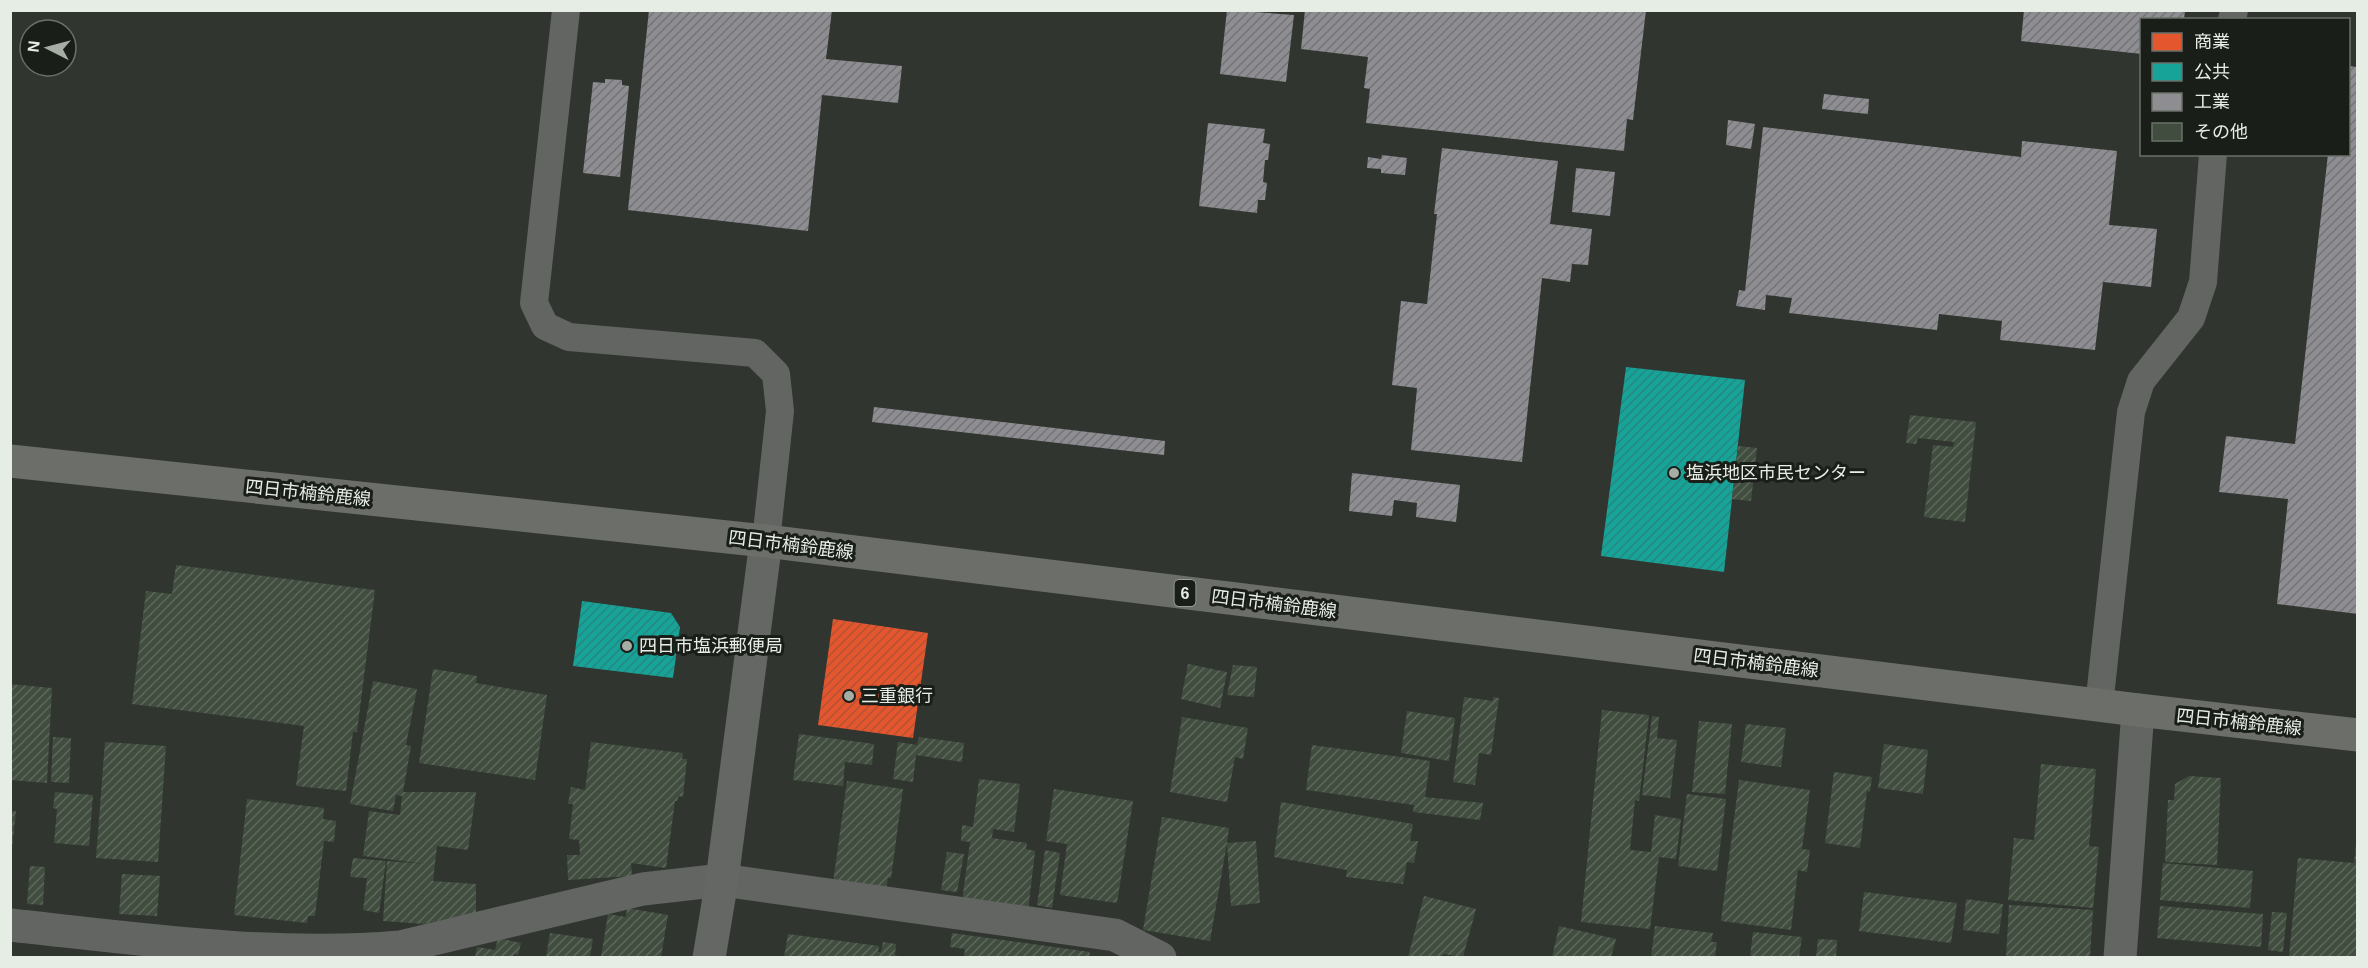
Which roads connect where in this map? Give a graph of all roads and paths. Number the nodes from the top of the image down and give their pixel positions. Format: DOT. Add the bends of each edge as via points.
graph roads {
  1 [pos="566,10"];
  2 [pos="2213,156"];
  3 [pos="10,461"];
  4 [pos="766,541"];
  5 [pos="2099,706"];
  6 [pos="2138,710"];
  7 [pos="2358,735"];
  8 [pos="722,880"];
  9 [pos="10,925"];
  10 [pos="709,957"];
  11 [pos="1160,957"];
  12 [pos="2120,957"];
  1 -- 4 [label="lane" via="534,303 545,326 569,337 755,354 776,374 780,411"];
  2 -- 5 [label="lane" via="2203,282 2191,318 2141,381 2131,412"];
  3 -- 4 [label="main road, 四日市楠鈴鹿線 / 6"];
  4 -- 5 [label="main road, 四日市楠鈴鹿線 / 6"];
  4 -- 8 [label="street"];
  5 -- 6 [label="main road, 四日市楠鈴鹿線 / 6"];
  6 -- 7 [label="main road, 四日市楠鈴鹿線 / 6"];
  6 -- 12 [label="street"];
  8 -- 9 [label="street" via="643,890 400,947 363,950 201,946"];
  8 -- 10 [label="street"];
  8 -- 11 [label="street" via="1115,935"];
}
